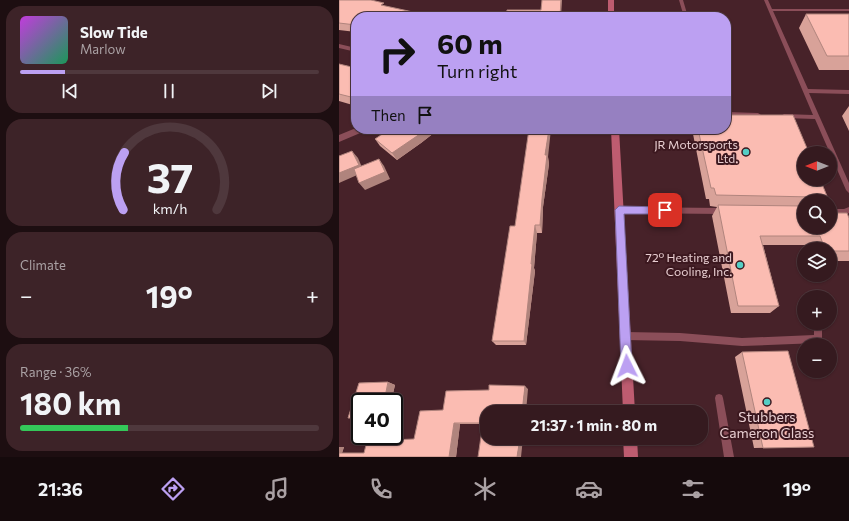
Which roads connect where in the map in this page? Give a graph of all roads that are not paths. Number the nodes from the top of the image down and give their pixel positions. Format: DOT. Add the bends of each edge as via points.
graph roads {
  1 [pos="611,0"];
  2 [pos="681,0"];
  3 [pos="766,0"];
  4 [pos="771,10"];
  5 [pos="849,10"];
  6 [pos="611,12"];
  7 [pos="685,12"];
  8 [pos="339,46"];
  9 [pos="351,49"];
  10 [pos="806,91"];
  11 [pos="849,92"];
  12 [pos="731,114"];
  13 [pos="764,115"];
  14 [pos="779,116"];
  15 [pos="817,117"];
  16 [pos="351,134"];
  17 [pos="615,134"];
  18 [pos="339,139"];
  19 [pos="849,190"];
  20 [pos="619,210"];
  21 [pos="849,210"];
  22 [pos="735,211"];
  23 [pos="837,212"];
  24 [pos="818,330"];
  25 [pos="625,336"];
  26 [pos="719,398"];
  27 [pos="629,405"];
  28 [pos="630,445"];
  29 [pos="631,457"];
  30 [pos="729,457"];
  1 -- 6 [label="street"];
  2 -- 7 [label="lane"];
  3 -- 4 [label="lane"];
  4 -- 5 [label="lane"];
  4 -- 10 [label="lane"];
  8 -- 9 [label="street"];
  10 -- 11 [label="lane"];
  10 -- 15 [label="lane"];
  12 -- 13 [label="lane"];
  14 -- 15 [label="lane"];
  15 -- 19 [label="lane"];
  16 -- 18 [label="street"];
  17 -- 20 [label="street"];
  20 -- 22 [label="lane"];
  20 -- 25 [label="street"];
  21 -- 23 [label="lane"];
  24 -- 25 [label="lane" via="819,339 742,342 680,336"];
  25 -- 27 [label="street"];
  26 -- 30 [label="lane"];
  28 -- 29 [label="street"];
}
